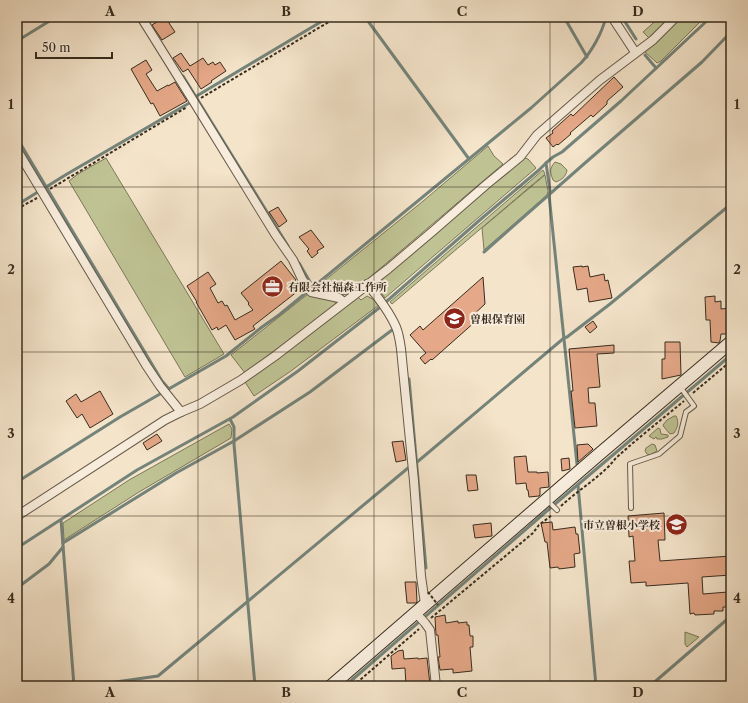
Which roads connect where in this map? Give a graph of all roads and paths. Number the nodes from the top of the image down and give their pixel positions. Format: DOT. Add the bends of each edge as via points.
graph roads {
  1 [pos="140,17"];
  2 [pos="337,17"];
  3 [pos="612,17"];
  4 [pos="676,17"];
  5 [pos="635,52"];
  6 [pos="197,101"];
  7 [pos="17,150"];
  8 [pos="44,191"];
  9 [pos="17,209"];
  10 [pos="367,284"];
  11 [pos="344,302"];
  12 [pos="731,342"];
  13 [pos="731,361"];
  14 [pos="684,392"];
  15 [pos="181,412"];
  16 [pos="552,505"];
  17 [pos="631,508"];
  18 [pos="17,516"];
  19 [pos="428,592"];
  20 [pos="425,604"];
  21 [pos="438,605"];
  22 [pos="422,619"];
  23 [pos="331,686"];
  24 [pos="353,686"];
  25 [pos="436,686"];
  1 -- 6 [label="street"];
  2 -- 6 [label="path"];
  3 -- 5 [label="street"];
  4 -- 5 [label="street" via="653,40"];
  5 -- 10 [label="street" via="537,135 520,157"];
  6 -- 8 [label="path"];
  6 -- 11 [label="street" via="310,290 339,298"];
  7 -- 8 [label="street"];
  8 -- 9 [label="path"];
  8 -- 15 [label="street" via="138,353"];
  10 -- 11 [label="street"];
  10 -- 20 [label="street" via="384,306 396,329 401,349"];
  11 -- 15 [label="street" via="242,380"];
  12 -- 14 [label="street"];
  13 -- 14 [label="path"];
  14 -- 16 [label="street"];
  14 -- 16 [label="path" via="637,440 580,491"];
  14 -- 17 [label="lane" via="694,406 686,412 680,436 659,454 630,464"];
  15 -- 18 [label="street" via="164,420"];
  16 -- 20 [label="street"];
  16 -- 22 [label="path" via="533,533"];
  19 -- 21 [label="path, bridge"];
  20 -- 22 [label="street"];
  22 -- 23 [label="street"];
  22 -- 24 [label="path"];
  22 -- 25 [label="street" via="430,630"];
}
